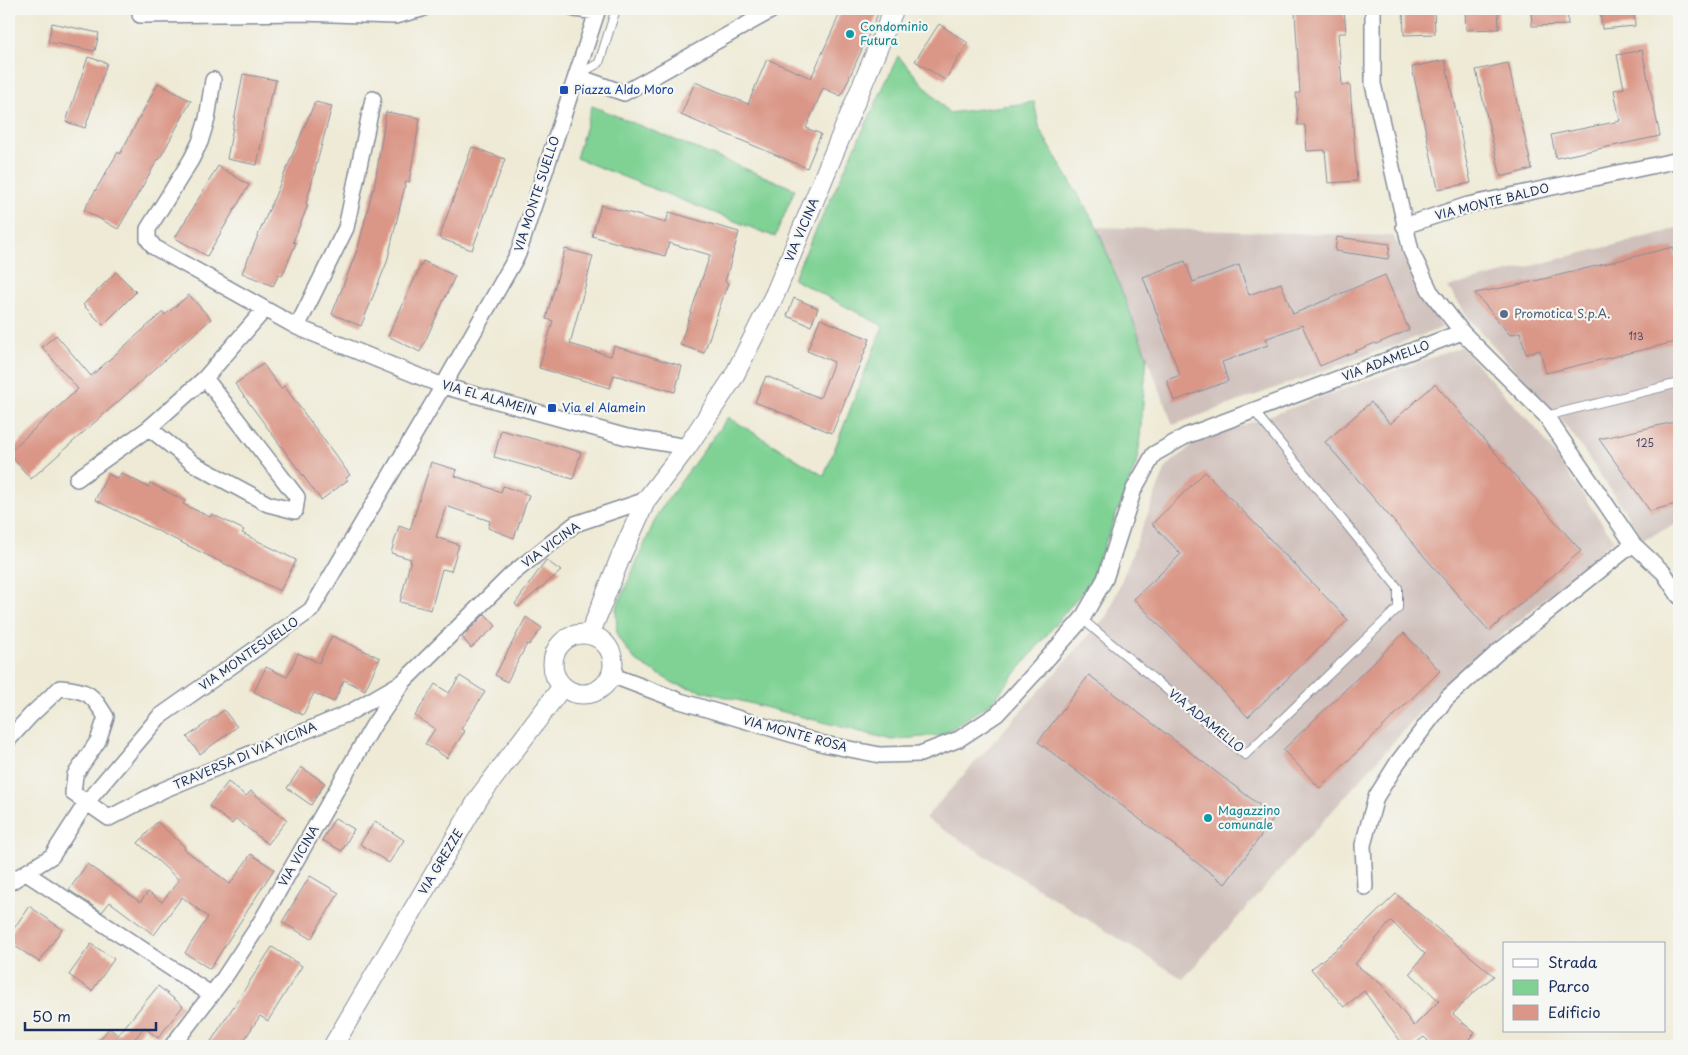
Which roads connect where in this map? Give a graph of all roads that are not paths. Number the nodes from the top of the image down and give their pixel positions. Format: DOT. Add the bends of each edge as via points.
graph roads {
  1 [pos="422,9"];
  2 [pos="575,9"];
  3 [pos="616,9"];
  4 [pos="774,9"];
  5 [pos="894,9"];
  6 [pos="1373,9"];
  7 [pos="597,10"];
  8 [pos="325,11"];
  9 [pos="140,15"];
  10 [pos="576,76"];
  11 [pos="213,80"];
  12 [pos="373,99"];
  13 [pos="1679,160"];
  14 [pos="1404,226"];
  15 [pos="265,309"];
  16 [pos="297,328"];
  17 [pos="1462,332"];
  18 [pos="205,378"];
  19 [pos="1679,383"];
  20 [pos="443,386"];
  21 [pos="1254,411"];
  22 [pos="1546,416"];
  23 [pos="149,428"];
  24 [pos="687,447"];
  25 [pos="77,479"];
  26 [pos="646,500"];
  27 [pos="1633,544"];
  28 [pos="1679,596"];
  29 [pos="1082,619"];
  30 [pos="590,634"];
  31 [pos="611,675"];
  32 [pos="404,681"];
  33 [pos="562,687"];
  34 [pos="9,739"];
  35 [pos="86,803"];
  36 [pos="26,873"];
  37 [pos="9,883"];
  38 [pos="1365,887"];
  39 [pos="212,995"];
  40 [pos="172,1046"];
  41 [pos="333,1046"];
  1 -- 8 [label="street" via="395,16 372,17"];
  2 -- 7 [label="street"];
  3 -- 10 [label="lane" via="599,63"];
  4 -- 10 [label="street" via="624,94"];
  5 -- 24 [label="street, VIA VICINA" via="775,294 733,378"];
  6 -- 14 [label="street" via="1373,84"];
  7 -- 10 [label="street, VIA MONTE SUELLO"];
  8 -- 9 [label="street"];
  10 -- 20 [label="street, VIA MONTE SUELLO" via="518,254"];
  11 -- 15 [label="street, VIA EL ALAMEIN" via="208,119 200,142 148,229 148,239 154,247"];
  12 -- 16 [label="street" via="346,228"];
  13 -- 14 [label="street, VIA MONTE BALDO" via="1468,205"];
  14 -- 17 [label="street" via="1411,251 1430,291"];
  15 -- 16 [label="street, VIA EL ALAMEIN"];
  15 -- 18 [label="street"];
  16 -- 20 [label="street, VIA EL ALAMEIN"];
  17 -- 21 [label="street, VIA ADAMELLO"];
  17 -- 22 [label="street"];
  18 -- 23 [label="street"];
  18 -- 23 [label="street" via="297,497 295,511 268,504 194,464"];
  19 -- 22 [label="lane"];
  20 -- 24 [label="street, VIA EL ALAMEIN" via="627,437"];
  20 -- 35 [label="street, VIA MONTESUELLO" via="311,610 159,717"];
  21 -- 29 [label="street, VIA ADAMELLO" via="1186,436 1154,454 1134,489 1105,579"];
  21 -- 29 [label="lane, VIA ADAMELLO" via="1398,588 1398,608 1245,755"];
  22 -- 27 [label="street"];
  23 -- 25 [label="street"];
  24 -- 26 [label="street, VIA VICINA"];
  26 -- 30 [label="street"];
  26 -- 32 [label="street, VIA VICINA" via="575,524 512,574"];
  27 -- 28 [label="street" via="1664,573"];
  27 -- 38 [label="street" via="1498,652 1446,699 1376,797 1363,845"];
  29 -- 31 [label="street, VIA MONTE ROSA" via="996,714 959,739 920,754 880,755 824,744 680,701"];
  30 -- 31 [label="street" via="599,638 612,655"];
  30 -- 33 [label="street" via="570,636 555,650 552,670"];
  31 -- 33 [label="street" via="606,684 590,694 580,695"];
  32 -- 35 [label="street, TRAVERSA DI VIA VICINA" via="349,713 163,790 109,818"];
  32 -- 39 [label="street, VIA VICINA" via="373,726 260,925"];
  33 -- 41 [label="street, VIA GREZZE" via="480,796"];
  34 -- 35 [label="street" via="60,688 80,690 96,701 106,717 98,741 75,775 73,793"];
  35 -- 36 [label="street, VIA MONTESUELLO" via="52,856"];
  36 -- 37 [label="street, VIA MONTESUELLO"];
  36 -- 39 [label="street"];
  39 -- 40 [label="street, VIA VICINA"];
}
